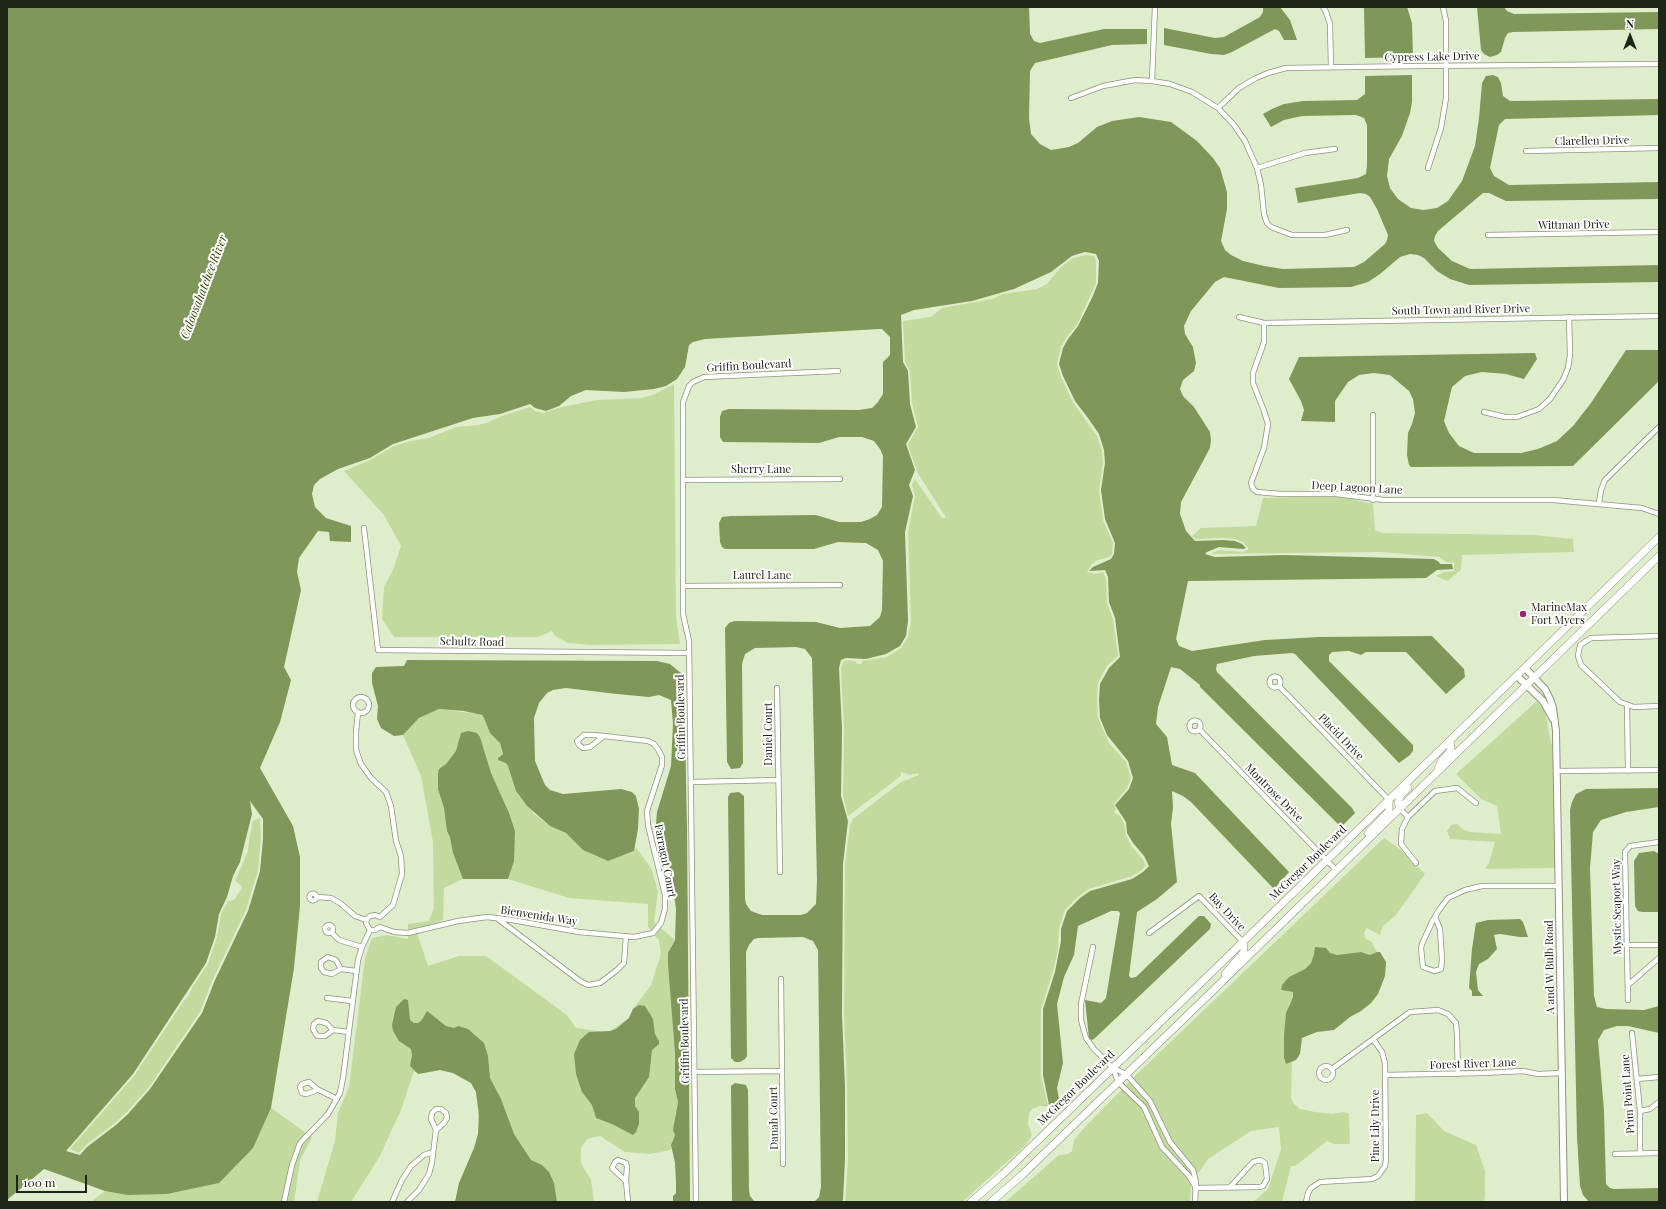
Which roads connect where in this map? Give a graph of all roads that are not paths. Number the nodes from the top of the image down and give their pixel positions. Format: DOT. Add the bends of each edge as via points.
graph roads {
  1 [pos="1155,7"];
  2 [pos="1322,7"];
  3 [pos="1443,7"];
  4 [pos="1659,64"];
  5 [pos="1447,65"];
  6 [pos="1331,67"];
  7 [pos="1152,81"];
  8 [pos="1070,98"];
  9 [pos="1218,108"];
  10 [pos="1659,148"];
  11 [pos="1335,149"];
  12 [pos="1526,151"];
  13 [pos="1257,168"];
  14 [pos="1428,168"];
  15 [pos="1347,230"];
  16 [pos="1659,232"];
  17 [pos="1488,235"];
  18 [pos="1659,316"];
  19 [pos="1239,317"];
  20 [pos="1569,318"];
  21 [pos="1264,323"];
  22 [pos="838,371"];
  23 [pos="1484,412"];
  24 [pos="1373,415"];
  25 [pos="1659,427"];
  26 [pos="840,479"];
  27 [pos="682,480"];
  28 [pos="1373,500"];
  29 [pos="1599,503"];
  30 [pos="1659,514"];
  31 [pos="364,528"];
  32 [pos="1659,537"];
  33 [pos="1659,550"];
  34 [pos="1657,558"];
  35 [pos="840,585"];
  36 [pos="683,586"];
  37 [pos="1659,636"];
  38 [pos="689,653"];
  39 [pos="1525,668"];
  40 [pos="1516,676"];
  41 [pos="1534,677"];
  42 [pos="1279,686"];
  43 [pos="1526,686"];
  44 [pos="777,688"];
  45 [pos="1627,705"];
  46 [pos="1659,706"];
  47 [pos="358,713"];
  48 [pos="1199,729"];
  49 [pos="1556,731"];
  50 [pos="604,736"];
  51 [pos="1450,741"];
  52 [pos="1430,760"];
  53 [pos="1659,770"];
  54 [pos="1628,771"];
  55 [pos="1557,772"];
  56 [pos="1436,773"];
  57 [pos="778,780"];
  58 [pos="691,782"];
  59 [pos="1389,800"];
  60 [pos="1476,803"];
  61 [pos="1400,809"];
  62 [pos="1408,817"];
  63 [pos="1659,842"];
  64 [pos="1363,844"];
  65 [pos="1327,860"];
  66 [pos="1416,863"];
  67 [pos="1336,870"];
  68 [pos="780,872"];
  69 [pos="1559,886"];
  70 [pos="317,897"];
  71 [pos="380,917"];
  72 [pos="1436,917"];
  73 [pos="497,918"];
  74 [pos="366,920"];
  75 [pos="380,927"];
  76 [pos="370,930"];
  77 [pos="331,932"];
  78 [pos="1150,933"];
  79 [pos="626,936"];
  80 [pos="1243,942"];
  81 [pos="1626,945"];
  82 [pos="1659,945"];
  83 [pos="362,947"];
  84 [pos="1093,947"];
  85 [pos="1659,958"];
  86 [pos="342,969"];
  87 [pos="356,971"];
  88 [pos="781,980"];
  89 [pos="1221,983"];
  90 [pos="1628,985"];
  91 [pos="327,998"];
  92 [pos="1628,1000"];
  93 [pos="352,1001"];
  94 [pos="333,1030"];
  95 [pos="349,1032"];
  96 [pos="1632,1033"];
  97 [pos="1373,1039"];
  98 [pos="1113,1068"];
  99 [pos="1332,1069"];
  100 [pos="695,1072"];
  101 [pos="782,1072"];
  102 [pos="1126,1074"];
  103 [pos="1458,1074"];
  104 [pos="1562,1074"];
  105 [pos="1385,1075"];
  106 [pos="1659,1077"];
  107 [pos="1637,1079"];
  108 [pos="1118,1082"];
  109 [pos="316,1089"];
  110 [pos="337,1099"];
  111 [pos="1659,1102"];
  112 [pos="1640,1110"];
  113 [pos="436,1130"];
  114 [pos="433,1152"];
  115 [pos="1640,1153"];
  116 [pos="1659,1153"];
  117 [pos="1615,1154"];
  118 [pos="783,1164"];
  119 [pos="626,1181"];
  120 [pos="1230,1187"];
  121 [pos="1195,1188"];
  122 [pos="284,1202"];
  123 [pos="392,1202"];
  124 [pos="406,1202"];
  125 [pos="628,1202"];
  126 [pos="696,1202"];
  127 [pos="971,1202"];
  128 [pos="991,1202"];
  129 [pos="1195,1202"];
  130 [pos="1306,1202"];
  131 [pos="1564,1202"];
  1 -- 7 [label="street"];
  2 -- 6 [label="street" via="1330,24"];
  3 -- 5 [label="street" via="1446,21"];
  4 -- 5 [label="street, Cypress Lake Drive"];
  5 -- 6 [label="street, Cypress Lake Drive"];
  5 -- 14 [label="street" via="1445,110"];
  6 -- 9 [label="street, Cypress Lake Drive" via="1292,68 1268,72 1244,84"];
  7 -- 8 [label="street" via="1116,82"];
  7 -- 9 [label="street" via="1192,92"];
  9 -- 13 [label="street" via="1245,141"];
  10 -- 12 [label="street, Clarellen Drive"];
  11 -- 13 [label="street" via="1305,153"];
  13 -- 15 [label="street" via="1264,214 1267,223 1276,230 1292,235 1325,235"];
  16 -- 17 [label="street, Wittman Drive"];
  18 -- 20 [label="street, South Town and River Drive"];
  19 -- 21 [label="street"];
  20 -- 21 [label="street, South Town and River Drive"];
  20 -- 23 [label="street" via="1568,368 1550,399 1539,409 1517,417"];
  21 -- 28 [label="street, Deep Lagoon Lane" via="1264,342 1253,378 1267,418 1268,430 1251,483 1253,489 1269,494 1336,494"];
  22 -- 27 [label="street, Griffin Boulevard" via="709,377 693,382 682,402"];
  24 -- 28 [label="street"];
  25 -- 29 [label="street" via="1605,480"];
  26 -- 27 [label="street, Sherry Lane"];
  27 -- 36 [label="street, Griffin Boulevard"];
  28 -- 29 [label="street, Deep Lagoon Lane" via="1553,500"];
  29 -- 30 [label="street, Deep Lagoon Lane" via="1642,508"];
  31 -- 38 [label="street, Schultz Road" via="378,650"];
  32 -- 39 [label="main road, McGregor Boulevard"];
  33 -- 34 [label="main road"];
  34 -- 41 [label="main road"];
  35 -- 36 [label="street, Laurel Lane"];
  36 -- 38 [label="street, Griffin Boulevard" via="683,620 688,635"];
  37 -- 45 [label="street" via="1591,638 1578,650 1581,665 1615,698"];
  38 -- 58 [label="street, Griffin Boulevard"];
  39 -- 40 [label="main road, McGregor Boulevard"];
  39 -- 41 [label="street, A and W Bulb Road"];
  40 -- 43 [label="street, A and W Bulb Road"];
  40 -- 51 [label="main road, McGregor Boulevard"];
  41 -- 43 [label="main road"];
  41 -- 49 [label="street, A and W Bulb Road" via="1545,690 1554,708"];
  42 -- 59 [label="street, Placid Drive"];
  43 -- 49 [label="street, A and W Bulb Road" via="1548,708"];
  43 -- 56 [label="main road"];
  44 -- 57 [label="street, Daniel Court"];
  45 -- 46 [label="street"];
  45 -- 54 [label="street"];
  47 -- 71 [label="street" via="356,750 370,778 386,792 401,856 402,874 393,905"];
  48 -- 65 [label="street, Montrose Drive"];
  49 -- 55 [label="street, A and W Bulb Road"];
  50 -- 50 [label="street, Farragut Court" via="584,735 578,741 579,745 583,748 590,747"];
  50 -- 79 [label="street, Farragut Court" via="648,741 654,744 662,757 648,817 665,895 665,909 654,933"];
  51 -- 52 [label="main road, McGregor Boulevard"];
  51 -- 56 [label="main road" via="1451,750 1442,760"];
  52 -- 59 [label="main road, McGregor Boulevard"];
  52 -- 61 [label="main road" via="1428,767 1401,795 1398,802"];
  53 -- 54 [label="street"];
  54 -- 55 [label="street"];
  55 -- 69 [label="street, A and W Bulb Road"];
  56 -- 61 [label="main road"];
  57 -- 58 [label="street, Daniel Court"];
  57 -- 68 [label="street, Daniel Court"];
  58 -- 100 [label="street, Griffin Boulevard"];
  59 -- 64 [label="main road" via="1388,811 1366,835"];
  59 -- 65 [label="main road, McGregor Boulevard"];
  60 -- 62 [label="street" via="1457,788 1435,791"];
  61 -- 62 [label="street"];
  61 -- 64 [label="main road"];
  62 -- 66 [label="street" via="1402,830 1401,844"];
  63 -- 81 [label="street, Mystic Seaport Way" via="1630,846 1625,852"];
  64 -- 67 [label="main road"];
  65 -- 67 [label="street, Montrose Drive"];
  65 -- 80 [label="main road, McGregor Boulevard"];
  67 -- 89 [label="main road"];
  69 -- 72 [label="street" via="1473,887 1448,898"];
  69 -- 104 [label="street, A and W Bulb Road"];
  70 -- 74 [label="street" via="331,898 355,916"];
  71 -- 74 [label="street" via="373,915"];
  71 -- 75 [label="street"];
  72 -- 72 [label="street" via="1422,944 1421,958 1423,967 1434,971 1441,968 1442,960 1440,929"];
  73 -- 75 [label="street, Bienvenida Way" via="458,921 408,933"];
  73 -- 79 [label="street, Bienvenida Way" via="579,932"];
  73 -- 79 [label="street" via="588,985 600,983 624,963"];
  74 -- 76 [label="street"];
  75 -- 76 [label="street"];
  76 -- 83 [label="street"];
  77 -- 83 [label="street" via="339,940"];
  78 -- 80 [label="street, Bay Drive" via="1199,896"];
  80 -- 89 [label="main road" via="1244,952 1226,971"];
  80 -- 98 [label="main road, McGregor Boulevard"];
  81 -- 82 [label="street"];
  81 -- 90 [label="street, Mystic Seaport Way"];
  83 -- 87 [label="street"];
  84 -- 98 [label="street" via="1081,1004 1082,1026 1090,1044"];
  85 -- 90 [label="street"];
  86 -- 86 [label="street" via="333,958 325,958 321,962 322,970 326,974"];
  86 -- 87 [label="street"];
  87 -- 93 [label="street"];
  88 -- 101 [label="street, Danah Court"];
  89 -- 102 [label="main road"];
  90 -- 92 [label="street, Mystic Seaport Way"];
  91 -- 93 [label="street"];
  93 -- 95 [label="street"];
  94 -- 95 [label="street"];
  95 -- 110 [label="street" via="344,1078"];
  96 -- 107 [label="street, Prim Point Lane"];
  97 -- 99 [label="street"];
  97 -- 103 [label="street" via="1410,1012 1443,1011 1452,1018 1457,1029"];
  97 -- 105 [label="street, Pine Lily Drive" via="1384,1057"];
  98 -- 102 [label="street"];
  98 -- 108 [label="street"];
  98 -- 127 [label="main road, McGregor Boulevard"];
  100 -- 101 [label="street, Danah Court"];
  100 -- 126 [label="street, Griffin Boulevard"];
  101 -- 118 [label="street, Danah Court"];
  102 -- 108 [label="main road"];
  102 -- 121 [label="street" via="1150,1101 1170,1142 1193,1170"];
  103 -- 104 [label="street, Forest River Lane" via="1523,1071"];
  103 -- 105 [label="street, Forest River Lane"];
  104 -- 131 [label="street, A and W Bulb Road"];
  105 -- 130 [label="street, Pine Lily Drive" via="1386,1160 1382,1172 1372,1179 1320,1182 1311,1188"];
  106 -- 107 [label="street"];
  107 -- 112 [label="street, Prim Point Lane"];
  108 -- 121 [label="street" via="1144,1107 1158,1141 1166,1153 1193,1180"];
  108 -- 128 [label="main road"];
  109 -- 110 [label="street"];
  110 -- 122 [label="street" via="328,1114 300,1143 292,1164"];
  111 -- 112 [label="street" via="1650,1109"];
  112 -- 115 [label="street, Prim Point Lane"];
  113 -- 113 [label="street" via="447,1118 442,1109 436,1109 432,1113 431,1119"];
  113 -- 114 [label="street"];
  114 -- 123 [label="street" via="424,1155 411,1166"];
  114 -- 124 [label="street" via="426,1180"];
  115 -- 116 [label="street"];
  115 -- 117 [label="street"];
  119 -- 119 [label="street" via="628,1167 626,1163 618,1160 612,1168"];
  119 -- 125 [label="street"];
  120 -- 120 [label="street" via="1263,1186 1267,1179 1265,1163 1260,1160 1253,1162"];
  120 -- 121 [label="street"];
  121 -- 129 [label="street"];
}
